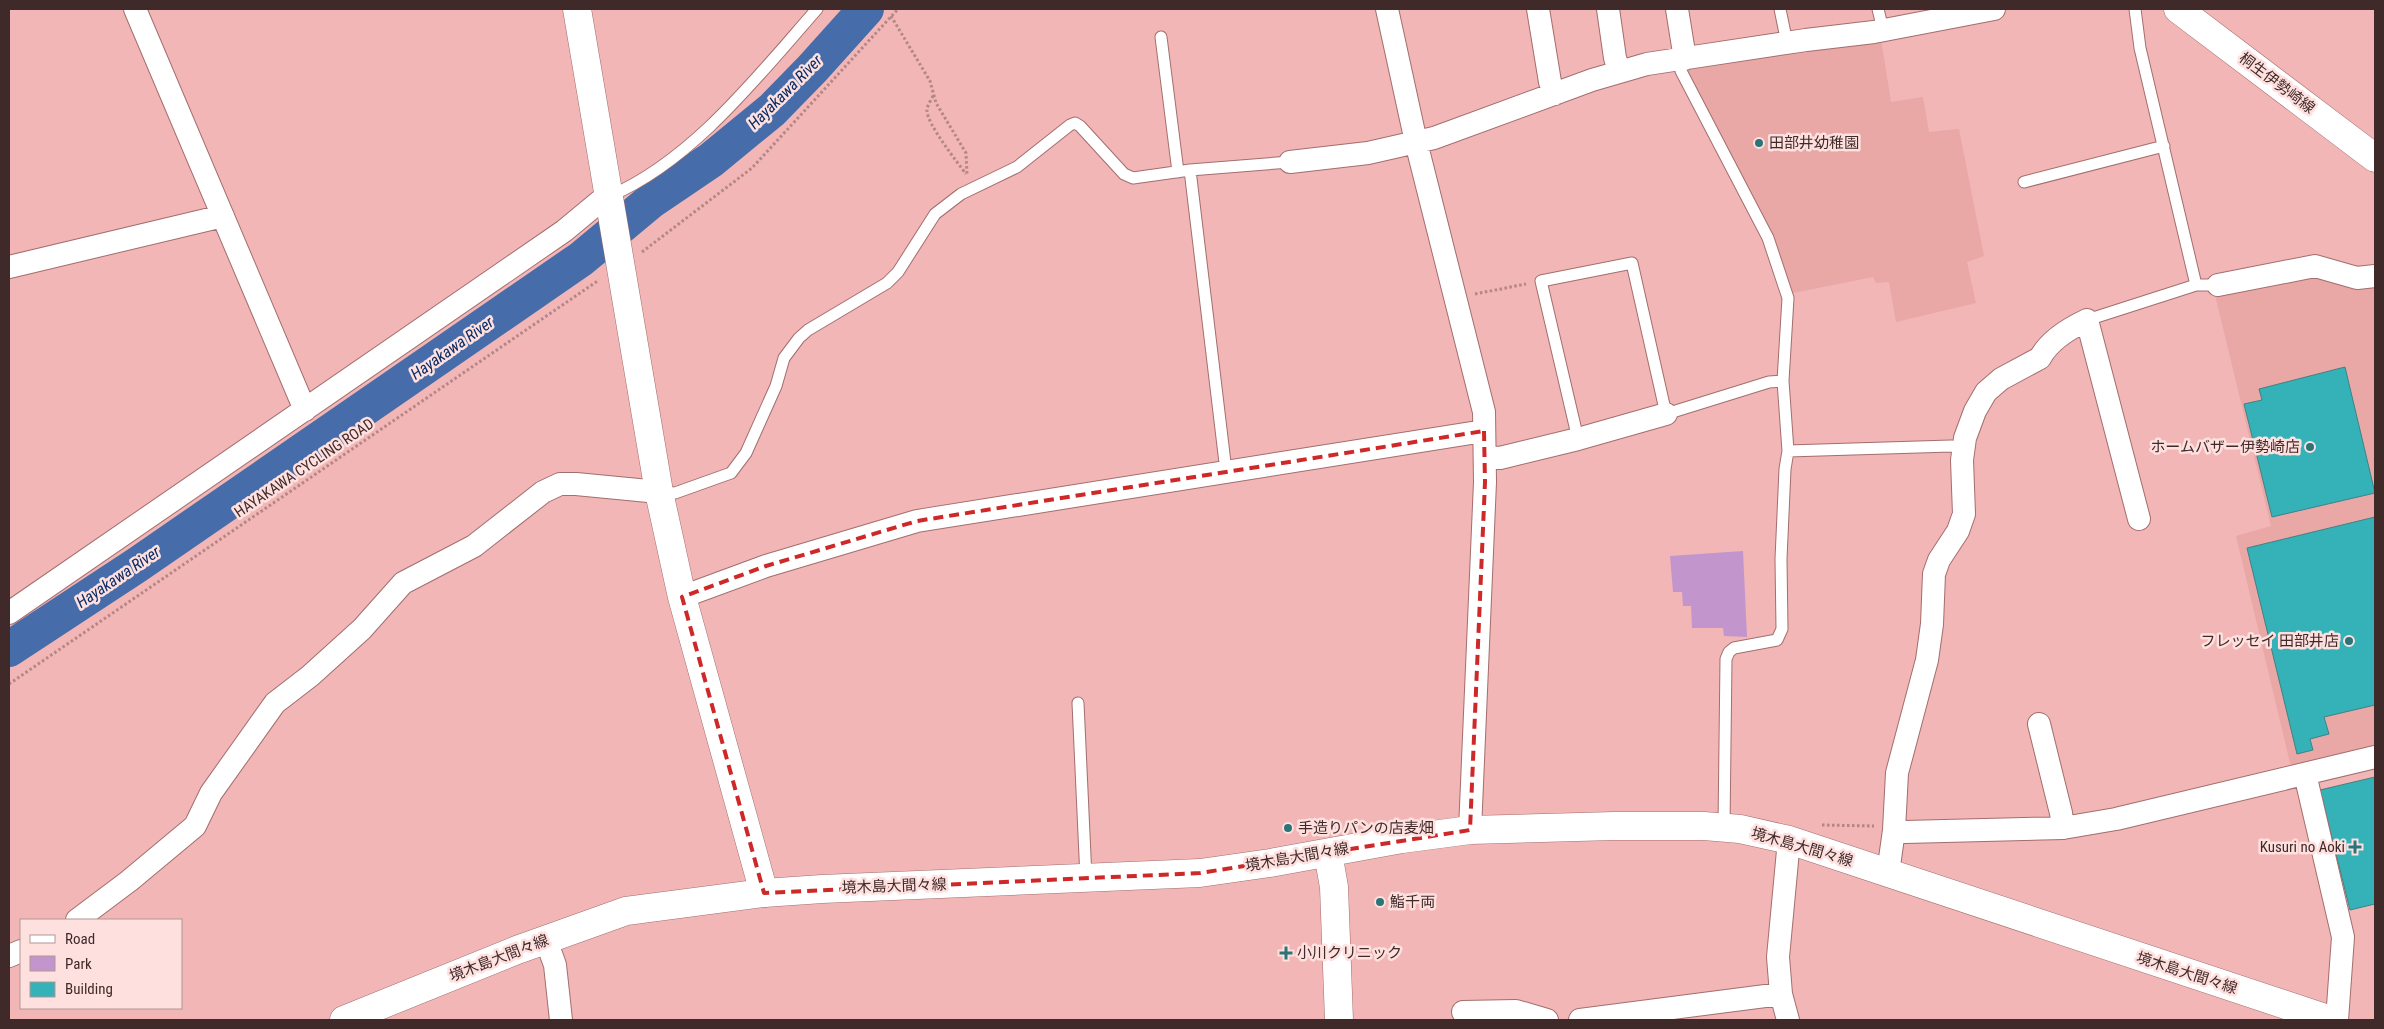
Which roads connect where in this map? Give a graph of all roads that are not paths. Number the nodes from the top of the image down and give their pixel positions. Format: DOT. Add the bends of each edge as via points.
graph roads {
  1 [pos="135,9"];
  2 [pos="578,9"];
  3 [pos="817,9"];
  4 [pos="1388,9"];
  5 [pos="1538,9"];
  6 [pos="1608,9"];
  7 [pos="1677,9"];
  8 [pos="1780,9"];
  9 [pos="1878,9"];
  10 [pos="1994,9"];
  11 [pos="2135,9"];
  12 [pos="2178,9"];
  13 [pos="1883,30"];
  14 [pos="1161,37"];
  15 [pos="1787,43"];
  16 [pos="1682,59"];
  17 [pos="1619,70"];
  18 [pos="1556,94"];
  19 [pos="1416,142"];
  20 [pos="2164,146"];
  21 [pos="2375,158"];
  22 [pos="1290,162"];
  23 [pos="1190,170"];
  24 [pos="1178,172"];
  25 [pos="2024,182"];
  26 [pos="611,201"];
  27 [pos="223,216"];
  28 [pos="9,267"];
  29 [pos="2375,276"];
  30 [pos="2196,285"];
  31 [pos="2218,285"];
  32 [pos="2086,320"];
  33 [pos="1783,381"];
  34 [pos="305,410"];
  35 [pos="1666,414"];
  36 [pos="1484,430"];
  37 [pos="1578,439"];
  38 [pos="1962,448"];
  39 [pos="1788,451"];
  40 [pos="1486,457"];
  41 [pos="1226,471"];
  42 [pos="658,492"];
  43 [pos="2139,519"];
  44 [pos="682,597"];
  45 [pos="9,613"];
  46 [pos="1078,703"];
  47 [pos="2039,724"];
  48 [pos="2375,757"];
  49 [pos="2305,774"];
  50 [pos="1724,827"];
  51 [pos="1886,828"];
  52 [pos="2063,828"];
  53 [pos="1470,830"];
  54 [pos="1789,840"];
  55 [pos="1328,853"];
  56 [pos="1888,873"];
  57 [pos="1086,878"];
  58 [pos="764,893"];
  59 [pos="78,919"];
  60 [pos="546,940"];
  61 [pos="1781,994"];
  62 [pos="1463,1012"];
  63 [pos="344,1020"];
  64 [pos="561,1020"];
  65 [pos="1339,1020"];
  66 [pos="1547,1020"];
  67 [pos="1580,1020"];
  68 [pos="1788,1020"];
  69 [pos="2331,1020"];
  70 [pos="2337,1020"];
  1 -- 27 [label="street"];
  2 -- 26 [label="main road"];
  3 -- 26 [label="lane" via="729,106 676,156"];
  4 -- 19 [label="street"];
  5 -- 18 [label="street" via="1550,82"];
  6 -- 17 [label="street"];
  7 -- 16 [label="street"];
  8 -- 15 [label="lane"];
  9 -- 13 [label="lane"];
  10 -- 13 [label="street"];
  11 -- 20 [label="lane" via="2140,48"];
  12 -- 21 [label="main road, 桐生伊勢崎線"];
  13 -- 15 [label="street"];
  14 -- 24 [label="lane"];
  15 -- 16 [label="street"];
  16 -- 17 [label="street"];
  16 -- 33 [label="lane" via="1681,71 1768,238 1783,278 1788,298"];
  17 -- 18 [label="street"];
  18 -- 19 [label="street"];
  19 -- 22 [label="street" via="1368,153"];
  19 -- 36 [label="street" via="1484,412"];
  20 -- 25 [label="lane"];
  20 -- 30 [label="lane"];
  22 -- 23 [label="lane"];
  23 -- 24 [label="lane"];
  23 -- 41 [label="lane"];
  24 -- 42 [label="lane" via="1128,177 1075,123 1066,128 1008,174 961,194 935,214 898,272 887,283 808,330 791,347 746,453 731,474 676,493"];
  26 -- 34 [label="street" via="598,202 564,231"];
  26 -- 42 [label="main road"];
  27 -- 28 [label="street"];
  27 -- 34 [label="street"];
  29 -- 31 [label="street" via="2357,278 2315,266"];
  30 -- 31 [label="lane"];
  30 -- 32 [label="lane"];
  32 -- 38 [label="street" via="2075,324 2040,358 2001,379 1986,392 1975,411"];
  32 -- 43 [label="street"];
  33 -- 35 [label="lane" via="1769,382"];
  33 -- 39 [label="lane"];
  34 -- 45 [label="street"];
  35 -- 37 [label="street"];
  35 -- 37 [label="lane" via="1632,262 1541,282"];
  36 -- 40 [label="street"];
  36 -- 41 [label="street"];
  37 -- 40 [label="street" via="1500,458"];
  38 -- 39 [label="lane"];
  38 -- 51 [label="street" via="1964,514 1934,574 1932,624 1926,660"];
  39 -- 50 [label="lane" via="1781,559 1781,635 1770,643 1734,648 1726,659"];
  40 -- 53 [label="street"];
  41 -- 44 [label="street" via="918,521 766,566"];
  42 -- 44 [label="main road"];
  42 -- 59 [label="street" via="560,484 543,492 474,546 403,583 362,629 276,702 211,793 195,826 129,882"];
  44 -- 58 [label="main road"];
  46 -- 57 [label="lane"];
  47 -- 52 [label="street"];
  48 -- 49 [label="street"];
  49 -- 52 [label="street" via="2116,819"];
  49 -- 70 [label="street" via="2343,937"];
  50 -- 53 [label="main road, 境木島大間々線"];
  50 -- 54 [label="main road, 境木島大間々線"];
  51 -- 52 [label="street" via="1905,832"];
  51 -- 56 [label="street"];
  53 -- 55 [label="main road, 境木島大間々線"];
  54 -- 56 [label="main road, 境木島大間々線"];
  54 -- 61 [label="street" via="1778,957"];
  55 -- 57 [label="main road, 境木島大間々線" via="1200,873"];
  55 -- 65 [label="main road" via="1334,887"];
  56 -- 69 [label="main road, 境木島大間々線"];
  57 -- 58 [label="main road, 境木島大間々線"];
  58 -- 60 [label="main road, 境木島大間々線" via="626,911"];
  60 -- 63 [label="main road, 境木島大間々線"];
  60 -- 64 [label="street" via="554,965"];
  61 -- 67 [label="street"];
  61 -- 68 [label="street"];
  62 -- 66 [label="street" via="1516,1011"];
}
